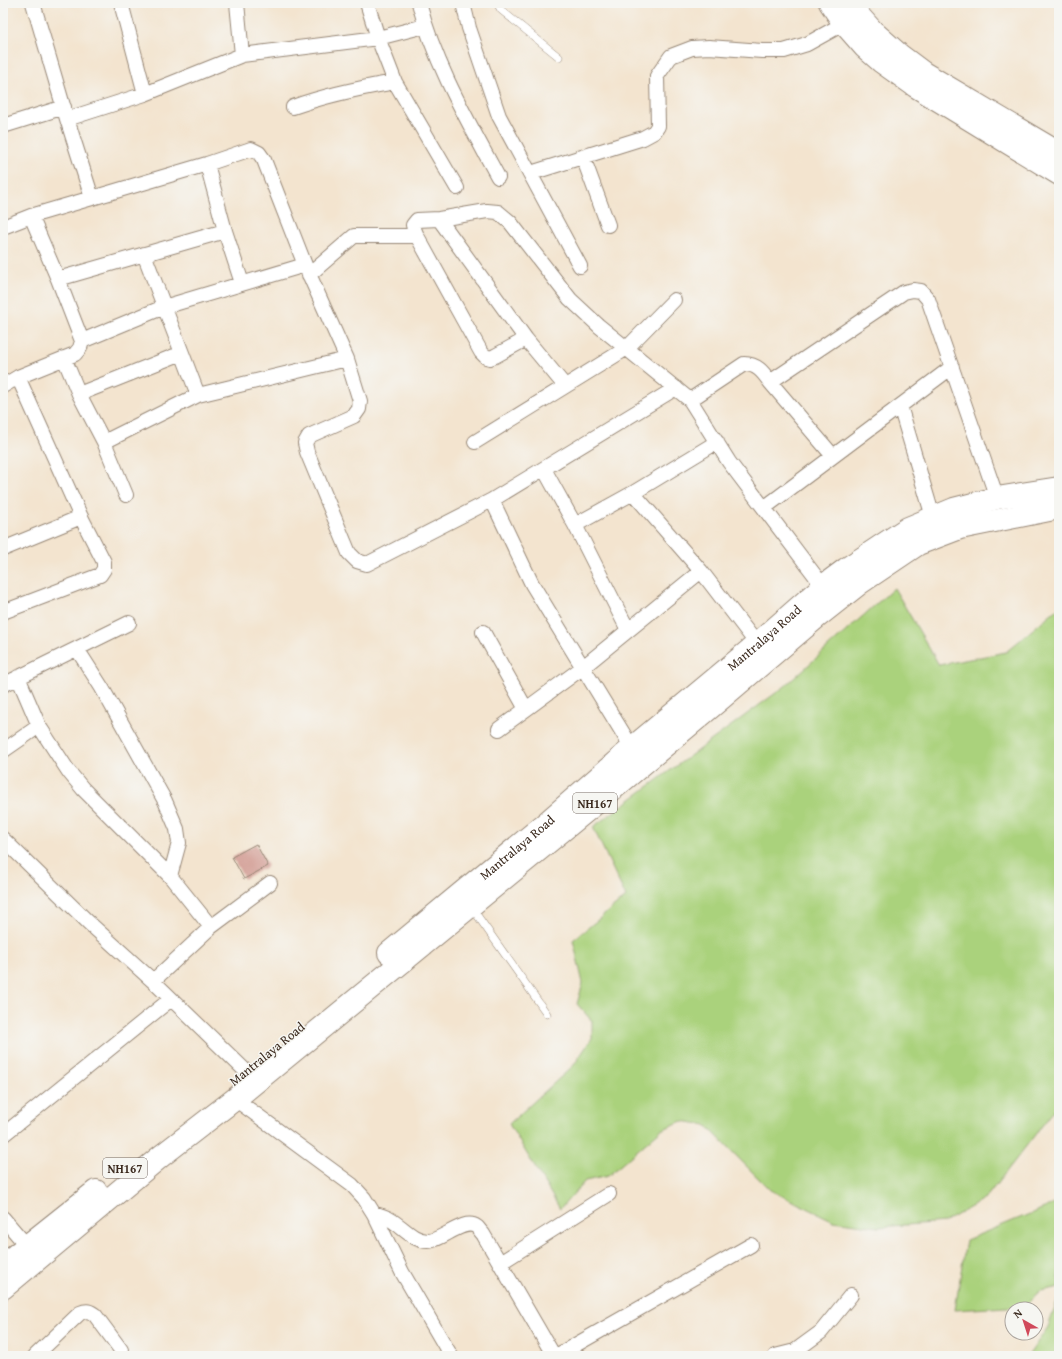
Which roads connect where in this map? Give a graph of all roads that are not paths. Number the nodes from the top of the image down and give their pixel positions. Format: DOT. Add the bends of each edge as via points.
graph roads {
  1 [pos="34,3"];
  2 [pos="121,3"];
  3 [pos="237,3"];
  4 [pos="367,3"];
  5 [pos="419,3"];
  6 [pos="464,3"];
  7 [pos="497,3"];
  8 [pos="829,3"];
  9 [pos="849,3"];
  10 [pos="843,24"];
  11 [pos="424,26"];
  12 [pos="378,38"];
  13 [pos="242,55"];
  14 [pos="559,57"];
  15 [pos="395,82"];
  16 [pos="145,94"];
  17 [pos="293,107"];
  18 [pos="65,113"];
  19 [pos="3,126"];
  20 [pos="1059,152"];
  21 [pos="583,157"];
  22 [pos="207,164"];
  23 [pos="531,173"];
  24 [pos="1059,175"];
  25 [pos="498,177"];
  26 [pos="457,188"];
  27 [pos="92,198"];
  28 [pos="31,216"];
  29 [pos="439,219"];
  30 [pos="608,225"];
  31 [pos="3,227"];
  32 [pos="224,231"];
  33 [pos="417,236"];
  34 [pos="144,254"];
  35 [pos="580,266"];
  36 [pos="307,270"];
  37 [pos="58,279"];
  38 [pos="242,282"];
  39 [pos="674,300"];
  40 [pos="164,307"];
  41 [pos="526,339"];
  42 [pos="82,341"];
  43 [pos="627,348"];
  44 [pos="182,353"];
  45 [pos="64,358"];
  46 [pos="347,359"];
  47 [pos="952,366"];
  48 [pos="18,377"];
  49 [pos="770,382"];
  50 [pos="3,386"];
  51 [pos="565,386"];
  52 [pos="676,388"];
  53 [pos="79,394"];
  54 [pos="198,395"];
  55 [pos="690,400"];
  56 [pos="900,406"];
  57 [pos="104,442"];
  58 [pos="475,442"];
  59 [pos="717,442"];
  60 [pos="833,456"];
  61 [pos="544,469"];
  62 [pos="1059,488"];
  63 [pos="633,493"];
  64 [pos="126,495"];
  65 [pos="997,498"];
  66 [pos="492,500"];
  67 [pos="764,508"];
  68 [pos="1059,508"];
  69 [pos="81,517"];
  70 [pos="933,517"];
  71 [pos="575,525"];
  72 [pos="3,550"];
  73 [pos="701,571"];
  74 [pos="823,586"];
  75 [pos="3,612"];
  76 [pos="129,623"];
  77 [pos="628,630"];
  78 [pos="483,632"];
  79 [pos="757,644"];
  80 [pos="77,649"];
  81 [pos="582,668"];
  82 [pos="18,677"];
  83 [pos="3,685"];
  84 [pos="526,709"];
  85 [pos="39,726"];
  86 [pos="499,729"];
  87 [pos="632,748"];
  88 [pos="3,751"];
  89 [pos="3,839"];
  90 [pos="170,876"];
  91 [pos="270,882"];
  92 [pos="470,906"];
  93 [pos="211,927"];
  94 [pos="153,981"];
  95 [pos="171,998"];
  96 [pos="547,1014"];
  97 [pos="251,1076"];
  98 [pos="235,1100"];
  99 [pos="3,1135"];
  100 [pos="609,1194"];
  101 [pos="374,1214"];
  102 [pos="3,1218"];
  103 [pos="751,1244"];
  104 [pos="27,1246"];
  105 [pos="500,1263"];
  106 [pos="3,1265"];
  107 [pos="3,1288"];
  108 [pos="851,1295"];
  109 [pos="35,1356"];
  110 [pos="122,1356"];
  111 [pos="451,1356"];
  112 [pos="555,1356"];
  113 [pos="775,1356"];
  1 -- 18 [label="street"];
  2 -- 16 [label="street"];
  3 -- 13 [label="street"];
  4 -- 12 [label="street"];
  5 -- 11 [label="street"];
  6 -- 23 [label="street" via="469,28 499,116"];
  7 -- 14 [label="lane" via="501,10"];
  8 -- 10 [label="main road"];
  9 -- 20 [label="main road" via="873,30 924,72"];
  10 -- 21 [label="street" via="807,44 784,52 709,47 692,48 671,56 657,76 658,126 654,132 643,138"];
  10 -- 24 [label="main road" via="880,62 915,87"];
  11 -- 12 [label="street"];
  11 -- 25 [label="street" via="450,88"];
  12 -- 13 [label="street"];
  12 -- 15 [label="street"];
  13 -- 16 [label="street"];
  15 -- 17 [label="street" via="348,90"];
  15 -- 26 [label="street"];
  16 -- 18 [label="street"];
  18 -- 19 [label="street"];
  18 -- 27 [label="street"];
  21 -- 23 [label="street"];
  21 -- 30 [label="street"];
  22 -- 27 [label="street"];
  22 -- 32 [label="street"];
  22 -- 36 [label="street" via="251,149 259,153"];
  23 -- 35 [label="street"];
  27 -- 28 [label="street"];
  28 -- 31 [label="street"];
  28 -- 37 [label="street"];
  29 -- 33 [label="street" via="417,220 414,225"];
  29 -- 41 [label="street"];
  29 -- 43 [label="street" via="487,211 498,212 510,222 570,299 598,326"];
  32 -- 34 [label="street"];
  32 -- 38 [label="street"];
  33 -- 36 [label="street" via="354,236"];
  33 -- 41 [label="street" via="486,357 495,356"];
  34 -- 37 [label="street"];
  34 -- 40 [label="street"];
  36 -- 38 [label="street"];
  36 -- 46 [label="street"];
  37 -- 42 [label="street"];
  38 -- 40 [label="street"];
  39 -- 43 [label="street"];
  40 -- 42 [label="street"];
  40 -- 44 [label="street"];
  41 -- 51 [label="street"];
  42 -- 45 [label="street" via="75,354"];
  43 -- 51 [label="street"];
  43 -- 52 [label="street"];
  44 -- 53 [label="street"];
  44 -- 54 [label="street"];
  45 -- 48 [label="street"];
  45 -- 53 [label="street"];
  46 -- 54 [label="street"];
  46 -- 66 [label="street" via="360,401 359,409 354,416 309,436 305,444 349,553 357,561 367,564"];
  47 -- 49 [label="street" via="928,299 921,291 914,290 904,292"];
  47 -- 56 [label="street"];
  47 -- 65 [label="street"];
  48 -- 50 [label="street"];
  48 -- 69 [label="street"];
  49 -- 55 [label="street" via="761,370 752,364 744,364"];
  49 -- 60 [label="street"];
  51 -- 58 [label="street"];
  52 -- 55 [label="street"];
  52 -- 61 [label="street"];
  53 -- 57 [label="street"];
  54 -- 57 [label="street"];
  55 -- 59 [label="street"];
  56 -- 60 [label="street"];
  56 -- 70 [label="street"];
  57 -- 64 [label="street"];
  59 -- 63 [label="street"];
  59 -- 67 [label="street"];
  60 -- 67 [label="street"];
  61 -- 66 [label="street"];
  61 -- 71 [label="street"];
  62 -- 65 [label="highway, Mantralaya Road / NH167"];
  63 -- 71 [label="street"];
  63 -- 73 [label="street"];
  65 -- 70 [label="highway, Mantralaya Road / NH167"];
  66 -- 81 [label="street" via="532,584"];
  67 -- 74 [label="street"];
  68 -- 92 [label="highway, NH167" via="960,528 918,544 897,557 817,617 711,708"];
  69 -- 72 [label="street"];
  69 -- 75 [label="street" via="104,562 104,569 100,574"];
  70 -- 74 [label="highway, Mantralaya Road / NH167" via="908,528"];
  71 -- 77 [label="street"];
  73 -- 77 [label="street"];
  73 -- 79 [label="street"];
  74 -- 79 [label="highway, Mantralaya Road / NH167"];
  76 -- 80 [label="street"];
  77 -- 81 [label="street"];
  78 -- 84 [label="street"];
  79 -- 87 [label="highway, Mantralaya Road / NH167"];
  80 -- 82 [label="street"];
  80 -- 90 [label="street" via="154,781 177,829 179,844"];
  81 -- 84 [label="street"];
  81 -- 87 [label="street"];
  82 -- 83 [label="street"];
  82 -- 85 [label="street"];
  84 -- 86 [label="street"];
  85 -- 88 [label="street"];
  85 -- 90 [label="street" via="69,772"];
  87 -- 97 [label="highway, Mantralaya Road / NH167"];
  89 -- 94 [label="street"];
  90 -- 93 [label="street"];
  91 -- 93 [label="street"];
  92 -- 96 [label="lane"];
  92 -- 97 [label="highway, NH167"];
  93 -- 94 [label="street"];
  94 -- 95 [label="street"];
  95 -- 97 [label="street"];
  95 -- 99 [label="street"];
  97 -- 98 [label="highway, NH167"];
  97 -- 104 [label="highway, Mantralaya Road / NH167"];
  98 -- 101 [label="street" via="352,1185"];
  98 -- 107 [label="highway, NH167" via="160,1157"];
  100 -- 105 [label="street"];
  101 -- 105 [label="street" via="392,1220 423,1241 431,1241 462,1226 476,1227"];
  101 -- 111 [label="street" via="402,1272"];
  102 -- 104 [label="street"];
  103 -- 112 [label="street"];
  104 -- 106 [label="highway, Mantralaya Road / NH167"];
  105 -- 112 [label="street"];
  108 -- 113 [label="street" via="821,1332 795,1351"];
  109 -- 110 [label="street" via="85,1311 95,1315 121,1350"];
}
